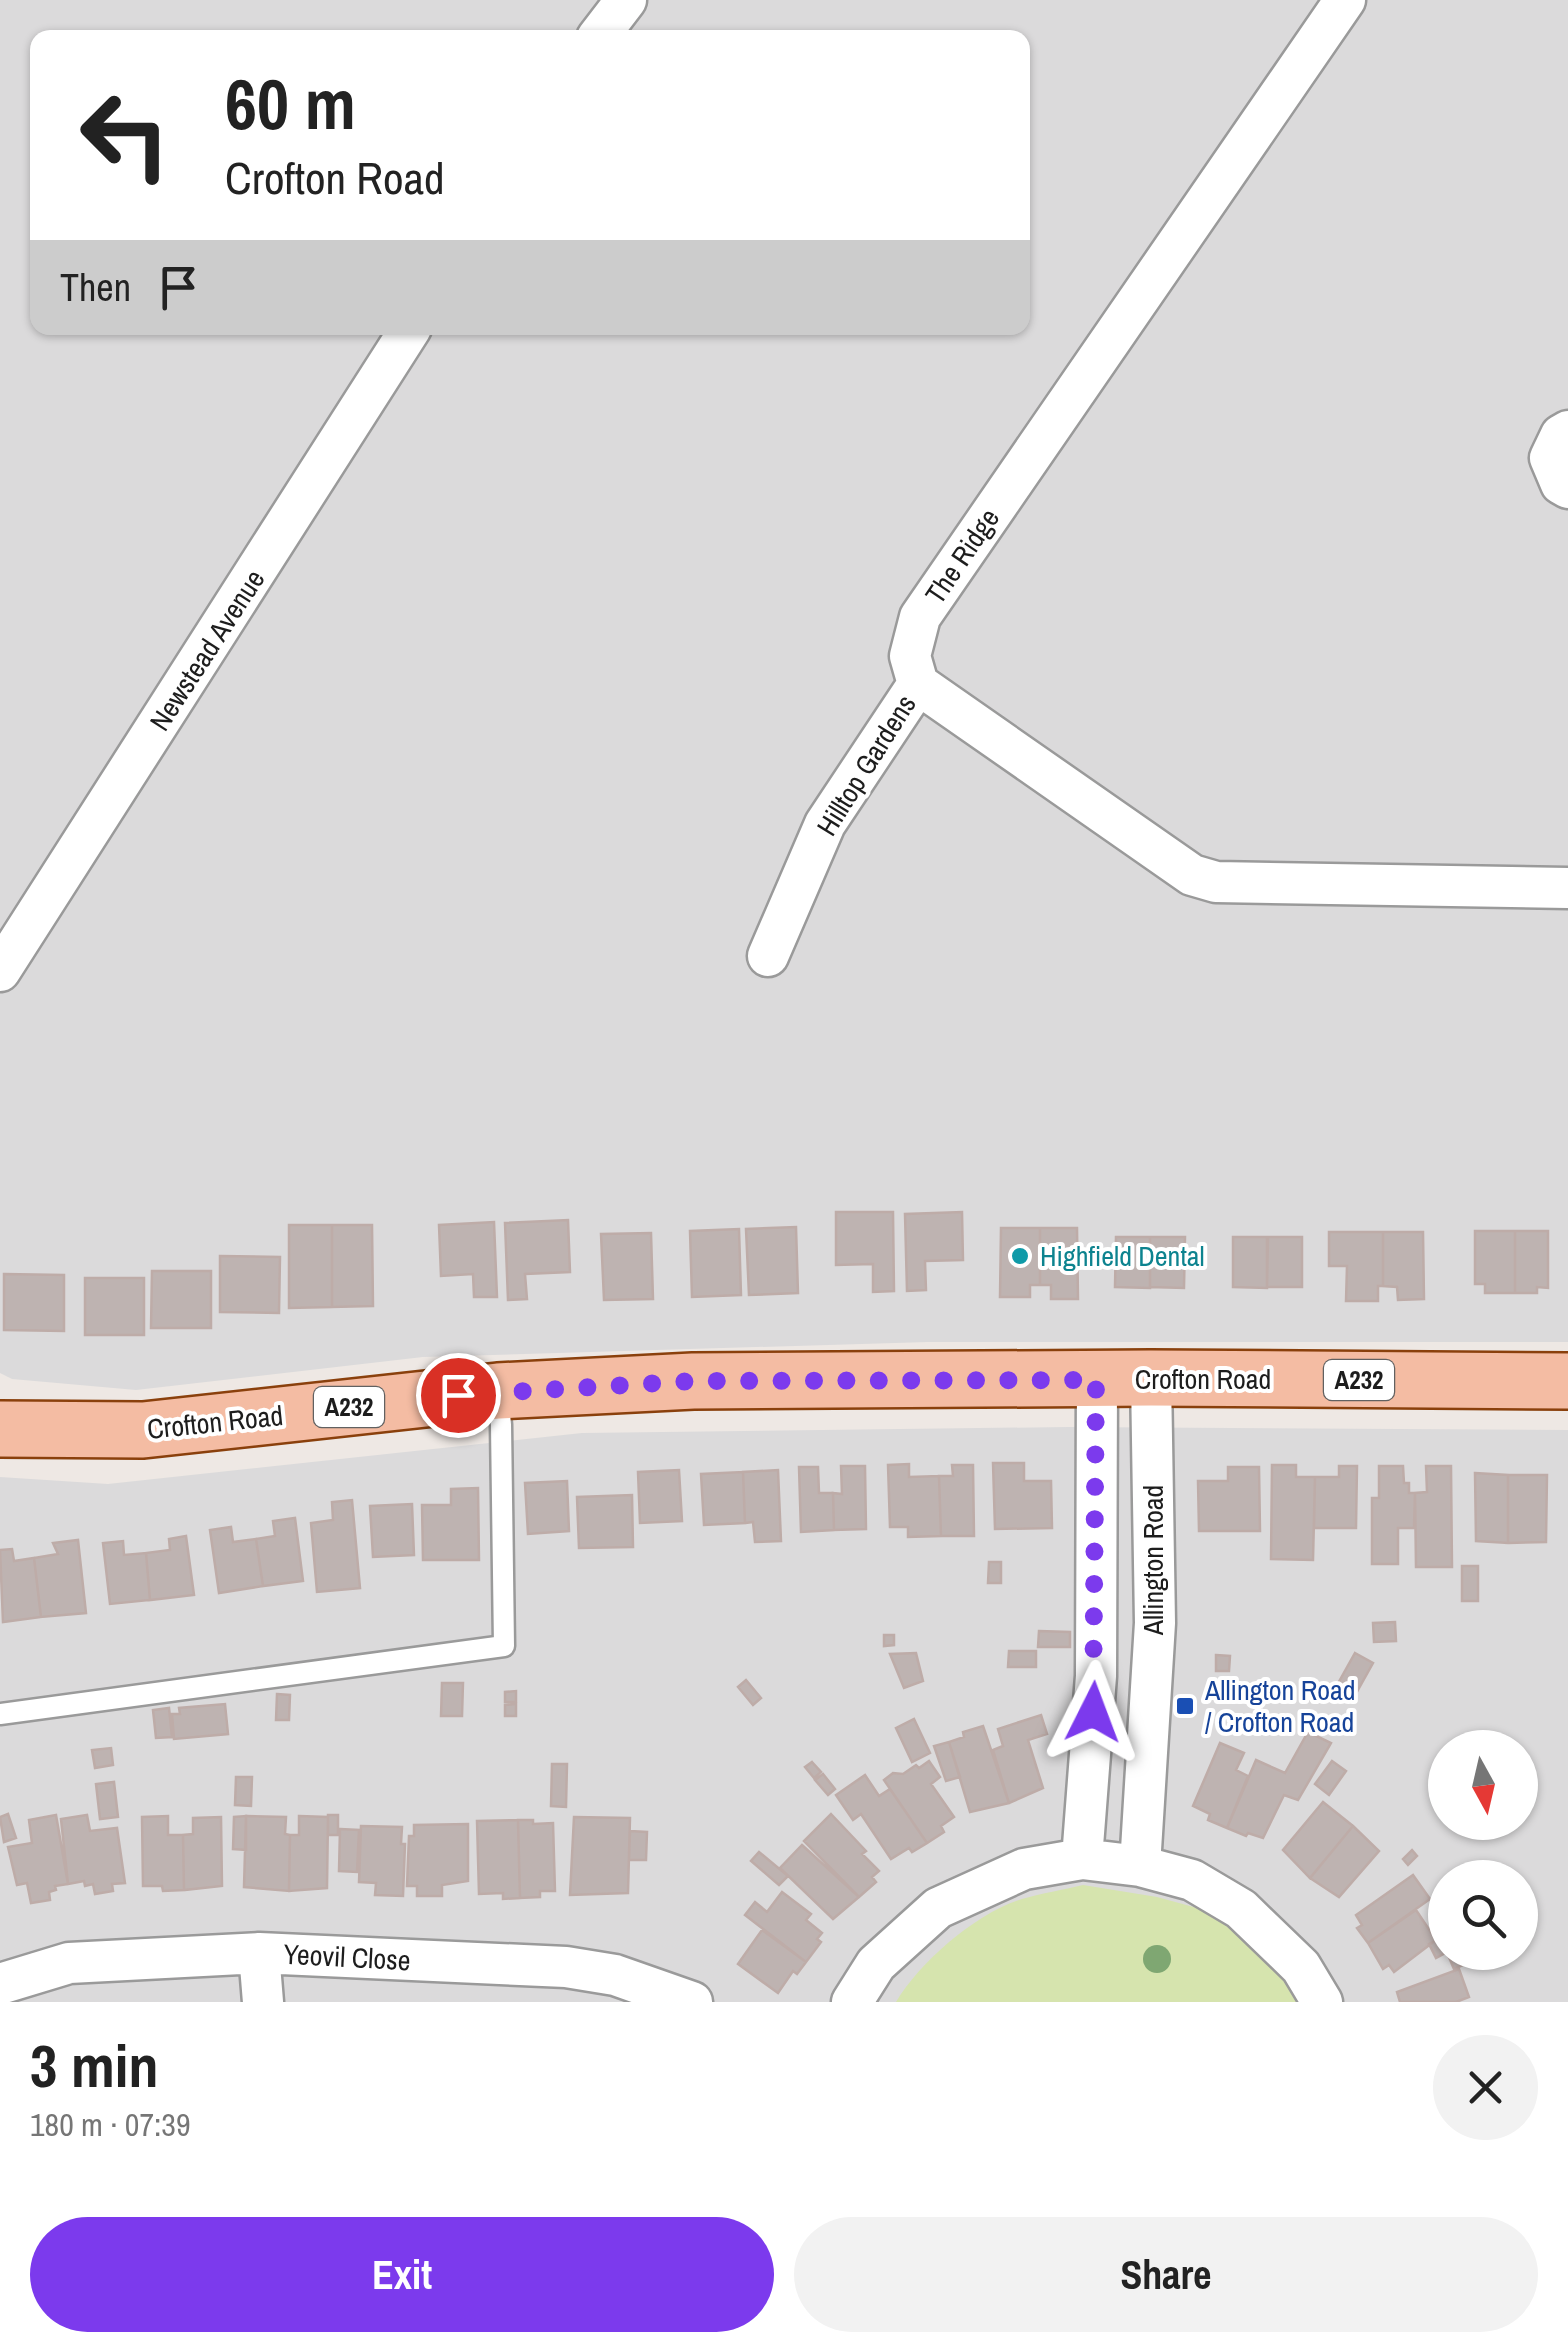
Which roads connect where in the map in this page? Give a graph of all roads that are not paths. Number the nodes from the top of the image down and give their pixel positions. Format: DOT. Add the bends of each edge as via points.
graph roads {
  1 [pos="626,0"];
  2 [pos="1346,0"];
  3 [pos="603,30"];
  4 [pos="407,335"];
  5 [pos="1568,431"];
  6 [pos="1568,488"];
  7 [pos="918,684"];
  8 [pos="1568,888"];
  9 [pos="768,956"];
  10 [pos="0,971"];
  11 [pos="1151,1378"];
  12 [pos="1096,1380"];
  13 [pos="1568,1381"];
  14 [pos="498,1391"];
  15 [pos="0,1429"];
  16 [pos="0,1714"];
  17 [pos="1082,1859"];
  18 [pos="1140,1866"];
  19 [pos="260,1952"];
  20 [pos="0,1984"];
  21 [pos="263,2002"];
  22 [pos="692,2002"];
  23 [pos="852,2002"];
  24 [pos="1322,2002"];
  1 -- 3 [label="street"];
  2 -- 7 [label="street, The Ridge" via="920,617 910,656"];
  4 -- 10 [label="street, Newstead Avenue"];
  5 -- 6 [label="street" via="1550,458"];
  7 -- 8 [label="street" via="1192,875 1216,882"];
  7 -- 9 [label="street, Hilltop Gardens" via="825,824"];
  11 -- 12 [label="main road, Crofton Road / A232"];
  11 -- 13 [label="main road, Crofton Road / A232"];
  11 -- 18 [label="street, Allington Road" via="1154,1623"];
  12 -- 14 [label="main road, Crofton Road / A232" via="694,1381"];
  12 -- 17 [label="street, Allington Road" via="1096,1676"];
  14 -- 15 [label="main road, Crofton Road / A232" via="143,1430"];
  14 -- 16 [label="lane" via="504,1646"];
  17 -- 18 [label="street"];
  17 -- 23 [label="street" via="1024,1870 938,1908 876,1964"];
  18 -- 24 [label="street" via="1192,1880 1242,1909 1301,1967"];
  19 -- 20 [label="street, Yeovil Close" via="69,1962"];
  19 -- 21 [label="street"];
  19 -- 22 [label="street, Yeovil Close" via="566,1967 615,1975"];
}
